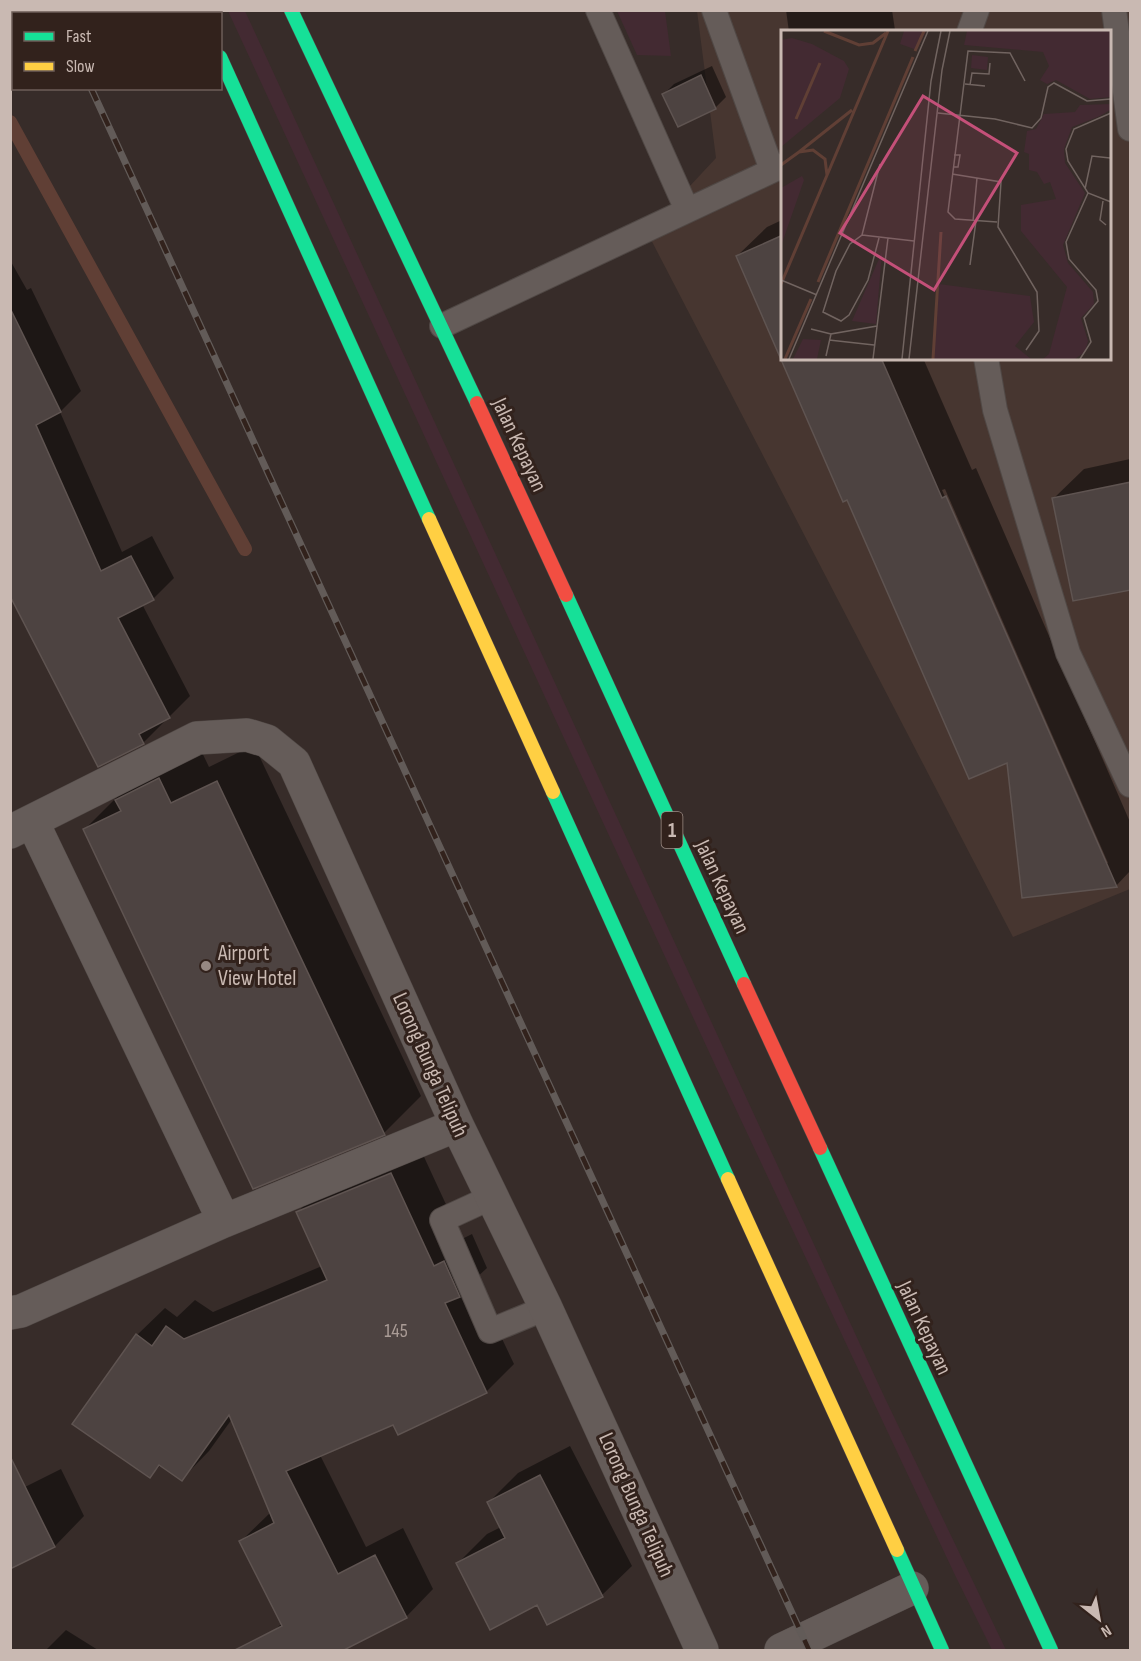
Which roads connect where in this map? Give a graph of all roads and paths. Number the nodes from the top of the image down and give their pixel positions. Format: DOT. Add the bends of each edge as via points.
graph roads {
  1 [pos="291,10"];
  2 [pos="598,10"];
  3 [pos="714,10"];
  4 [pos="976,10"];
  5 [pos="1114,10"];
  6 [pos="970,30"];
  7 [pos="222,61"];
  8 [pos="1131,129"];
  9 [pos="778,168"];
  10 [pos="687,210"];
  11 [pos="442,326"];
  12 [pos="986,360"];
  13 [pos="1131,785"];
  14 [pos="21,826"];
  15 [pos="457,1125"];
  16 [pos="492,1197"];
  17 [pos="224,1221"];
  18 [pos="546,1308"];
  19 [pos="10,1313"];
  20 [pos="912,1588"];
  21 [pos="702,1650"];
  22 [pos="781,1650"];
  23 [pos="942,1650"];
  24 [pos="1051,1650"];
  1 -- 11 [label="highway, Jalan Kepayan / 1"];
  2 -- 10 [label="lane"];
  3 -- 9 [label="lane"];
  4 -- 6 [label="lane"];
  5 -- 8 [label="lane"];
  7 -- 20 [label="highway"];
  9 -- 10 [label="lane"];
  10 -- 11 [label="lane"];
  11 -- 24 [label="highway, Jalan Kepayan / 1"];
  12 -- 13 [label="lane" via="995,410 1068,654"];
  14 -- 15 [label="street, Lorong Bunga Telipuh" via="198,738 226,734 267,741 294,763"];
  14 -- 17 [label="street"];
  15 -- 16 [label="street, Lorong Bunga Telipuh"];
  15 -- 17 [label="street"];
  16 -- 18 [label="street, Lorong Bunga Telipuh"];
  16 -- 18 [label="lane" via="442,1220 490,1331"];
  17 -- 19 [label="street"];
  18 -- 21 [label="street, Lorong Bunga Telipuh"];
  20 -- 22 [label="street"];
  20 -- 23 [label="highway"];
}
